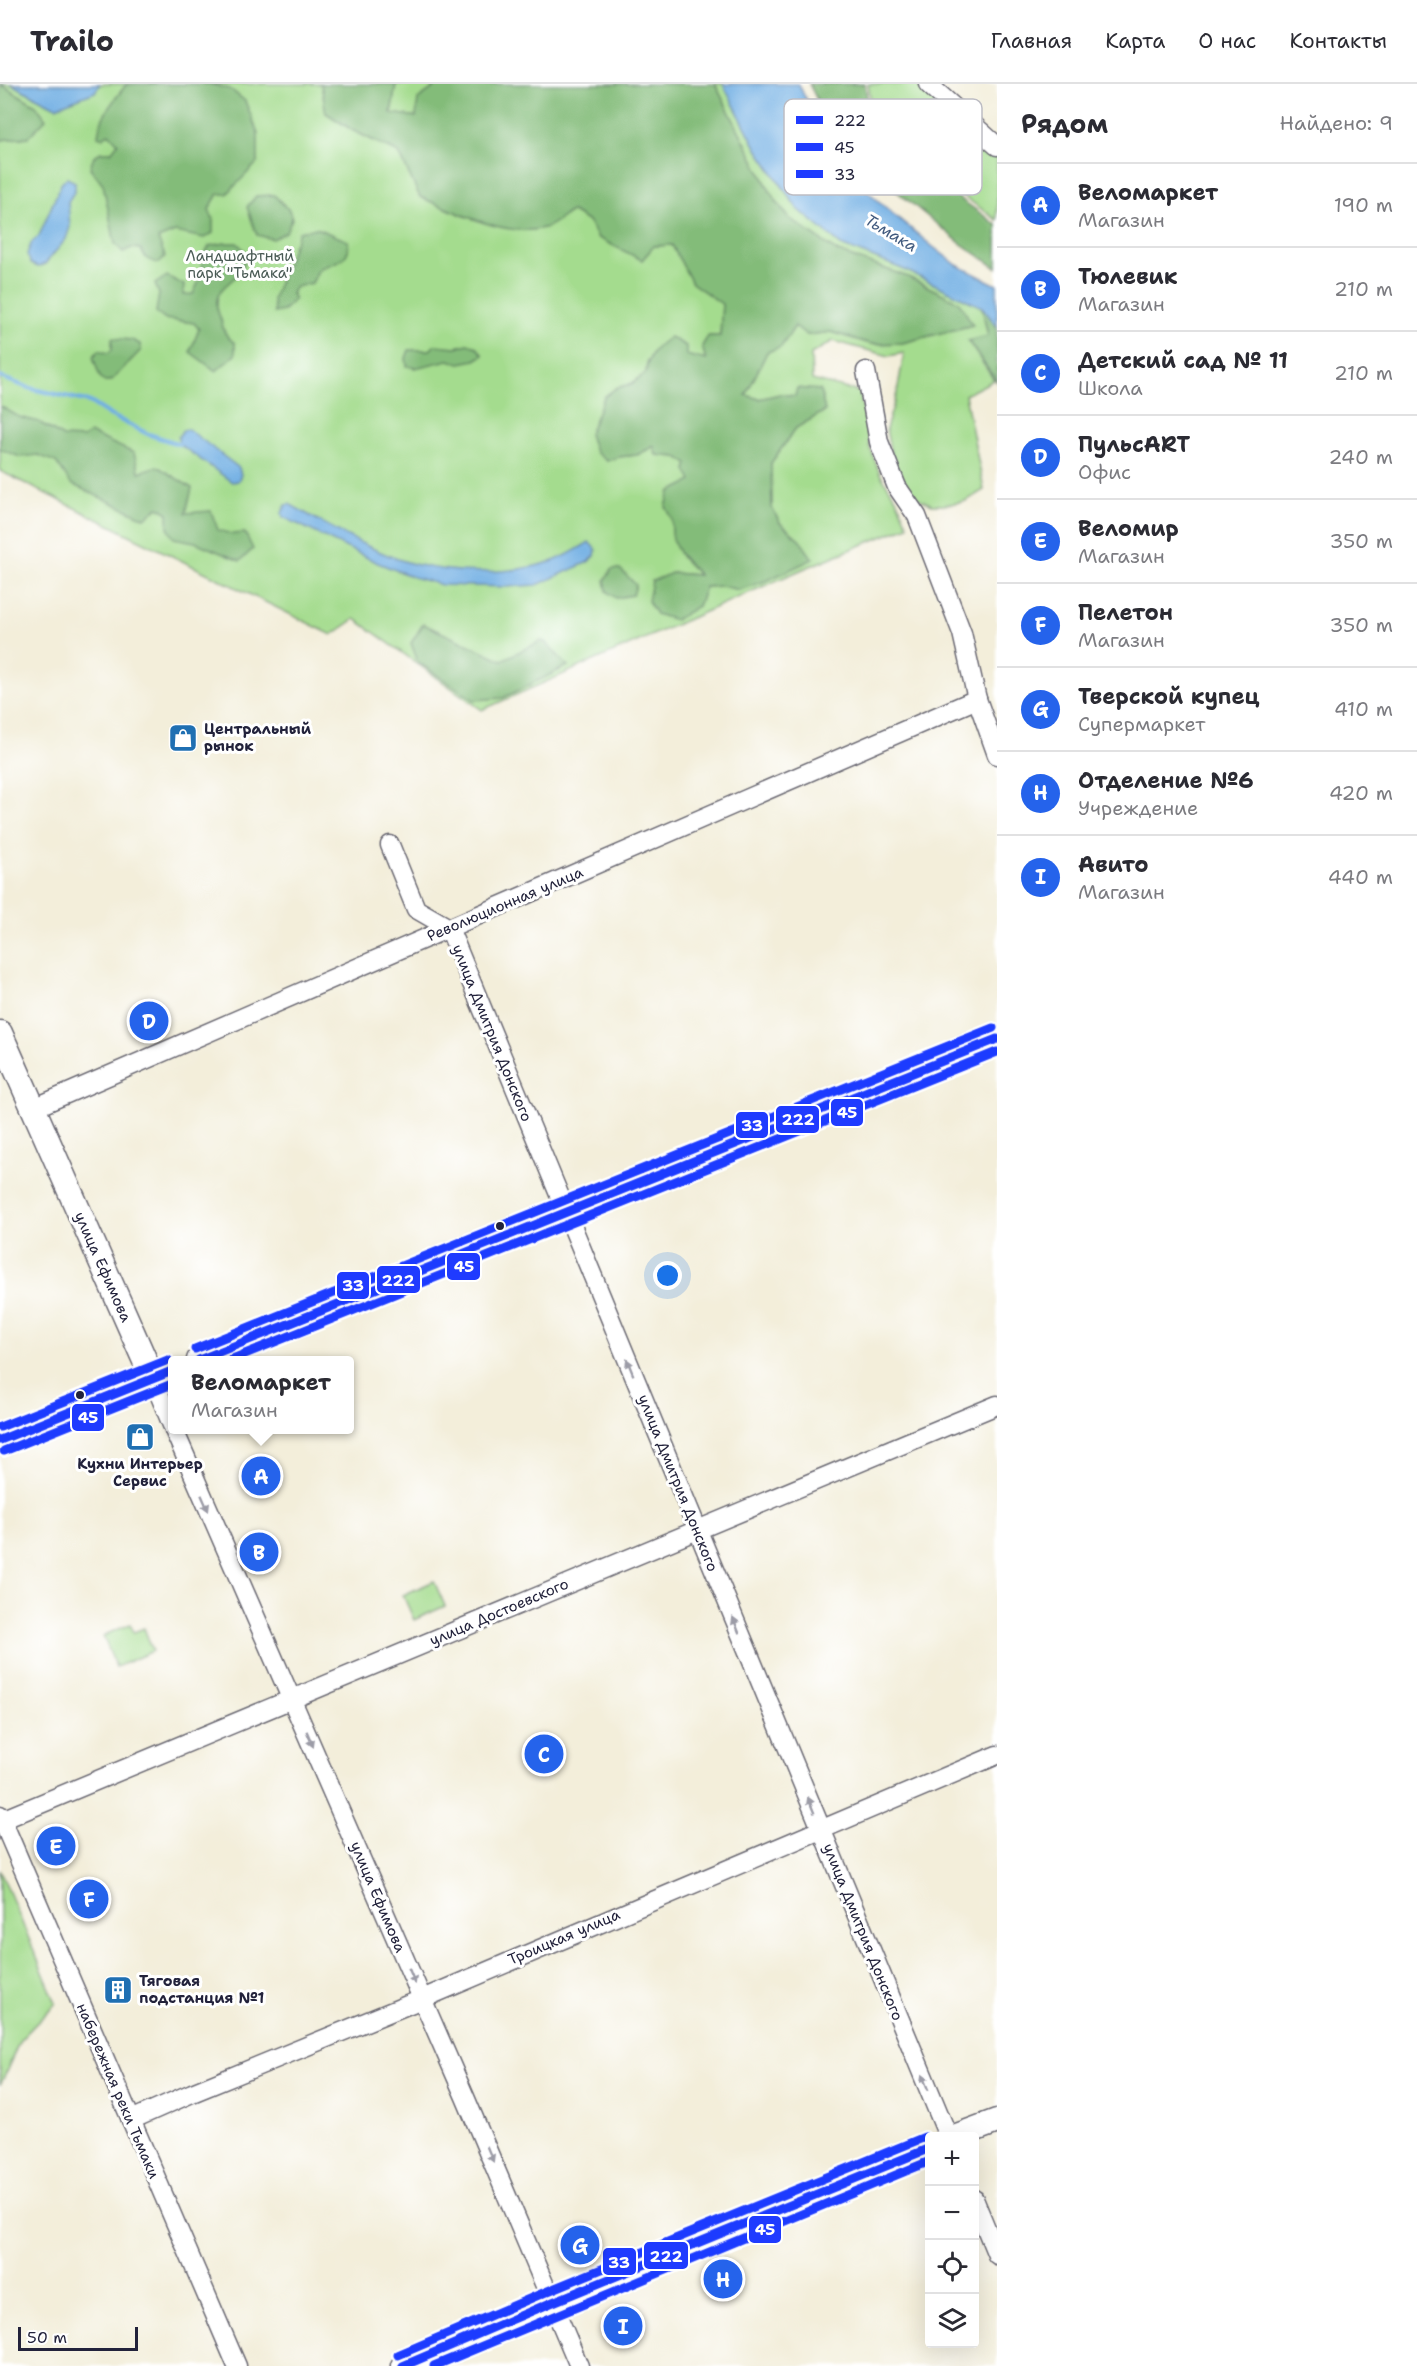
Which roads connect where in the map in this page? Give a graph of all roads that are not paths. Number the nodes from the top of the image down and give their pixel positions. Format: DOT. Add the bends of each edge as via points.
graph roads {
  1 [pos="928,84"];
  2 [pos="944,99"];
  3 [pos="982,133"];
  4 [pos="997,147"];
  5 [pos="866,370"];
  6 [pos="976,699"];
  7 [pos="997,755"];
  8 [pos="390,844"];
  9 [pos="449,928"];
  10 [pos="0,1034"];
  11 [pos="997,1039"];
  12 [pos="34,1108"];
  13 [pos="566,1213"];
  14 [pos="209,1356"];
  15 [pos="163,1375"];
  16 [pos="168,1403"];
  17 [pos="997,1405"];
  18 [pos="176,1434"];
  19 [pos="0,1440"];
  20 [pos="697,1530"];
  21 [pos="292,1699"];
  22 [pos="997,1755"];
  23 [pos="1,1818"];
  24 [pos="821,1829"];
  25 [pos="422,1999"];
  26 [pos="131,2120"];
  27 [pos="997,2121"];
  28 [pos="946,2132"];
  29 [pos="968,2132"];
  30 [pos="925,2150"];
  31 [pos="979,2209"];
  32 [pos="997,2255"];
  33 [pos="553,2302"];
  34 [pos="237,2366"];
  35 [pos="403,2366"];
  36 [pos="579,2366"];
  1 -- 2 [label="street"];
  3 -- 4 [label="street"];
  5 -- 6 [label="street" via="879,442 897,487 917,516 962,633"];
  6 -- 7 [label="street"];
  6 -- 9 [label="street, Революционная улица"];
  8 -- 9 [label="street, улица Дмитрия Донского" via="416,909"];
  9 -- 12 [label="street, Революционная улица"];
  9 -- 13 [label="street, улица Дмитрия Донского"];
  10 -- 12 [label="street"];
  11 -- 13 [label="street"];
  12 -- 15 [label="street, улица Ефимова" via="80,1216"];
  13 -- 14 [label="street"];
  20 -- 13 [label="street, улица Дмитрия Донского, one-way"];
  15 -- 16 [label="street, улица Ефимова"];
  15 -- 19 [label="street"];
  17 -- 20 [label="street, улица Достоевского"];
  18 -- 21 [label="street, улица Ефимова, one-way"];
  20 -- 21 [label="street, улица Достоевского"];
  24 -- 20 [label="street, улица Дмитрия Донского, one-way"];
  21 -- 23 [label="street, улица Достоевского"];
  21 -- 25 [label="street, улица Ефимова, one-way"];
  22 -- 24 [label="street, Троицкая улица"];
  23 -- 26 [label="street, набережная реки Тьмаки"];
  24 -- 25 [label="street, Троицкая улица"];
  28 -- 24 [label="street, улица Дмитрия Донского, one-way"];
  25 -- 26 [label="street, Троицкая улица"];
  25 -- 33 [label="street, улица Ефимова, one-way"];
  26 -- 34 [label="street, набережная реки Тьмаки"];
  27 -- 29 [label="street"];
  30 -- 33 [label="street"];
  31 -- 32 [label="street"];
  33 -- 35 [label="street"];
  33 -- 36 [label="street, улица Ефимова"];
}
